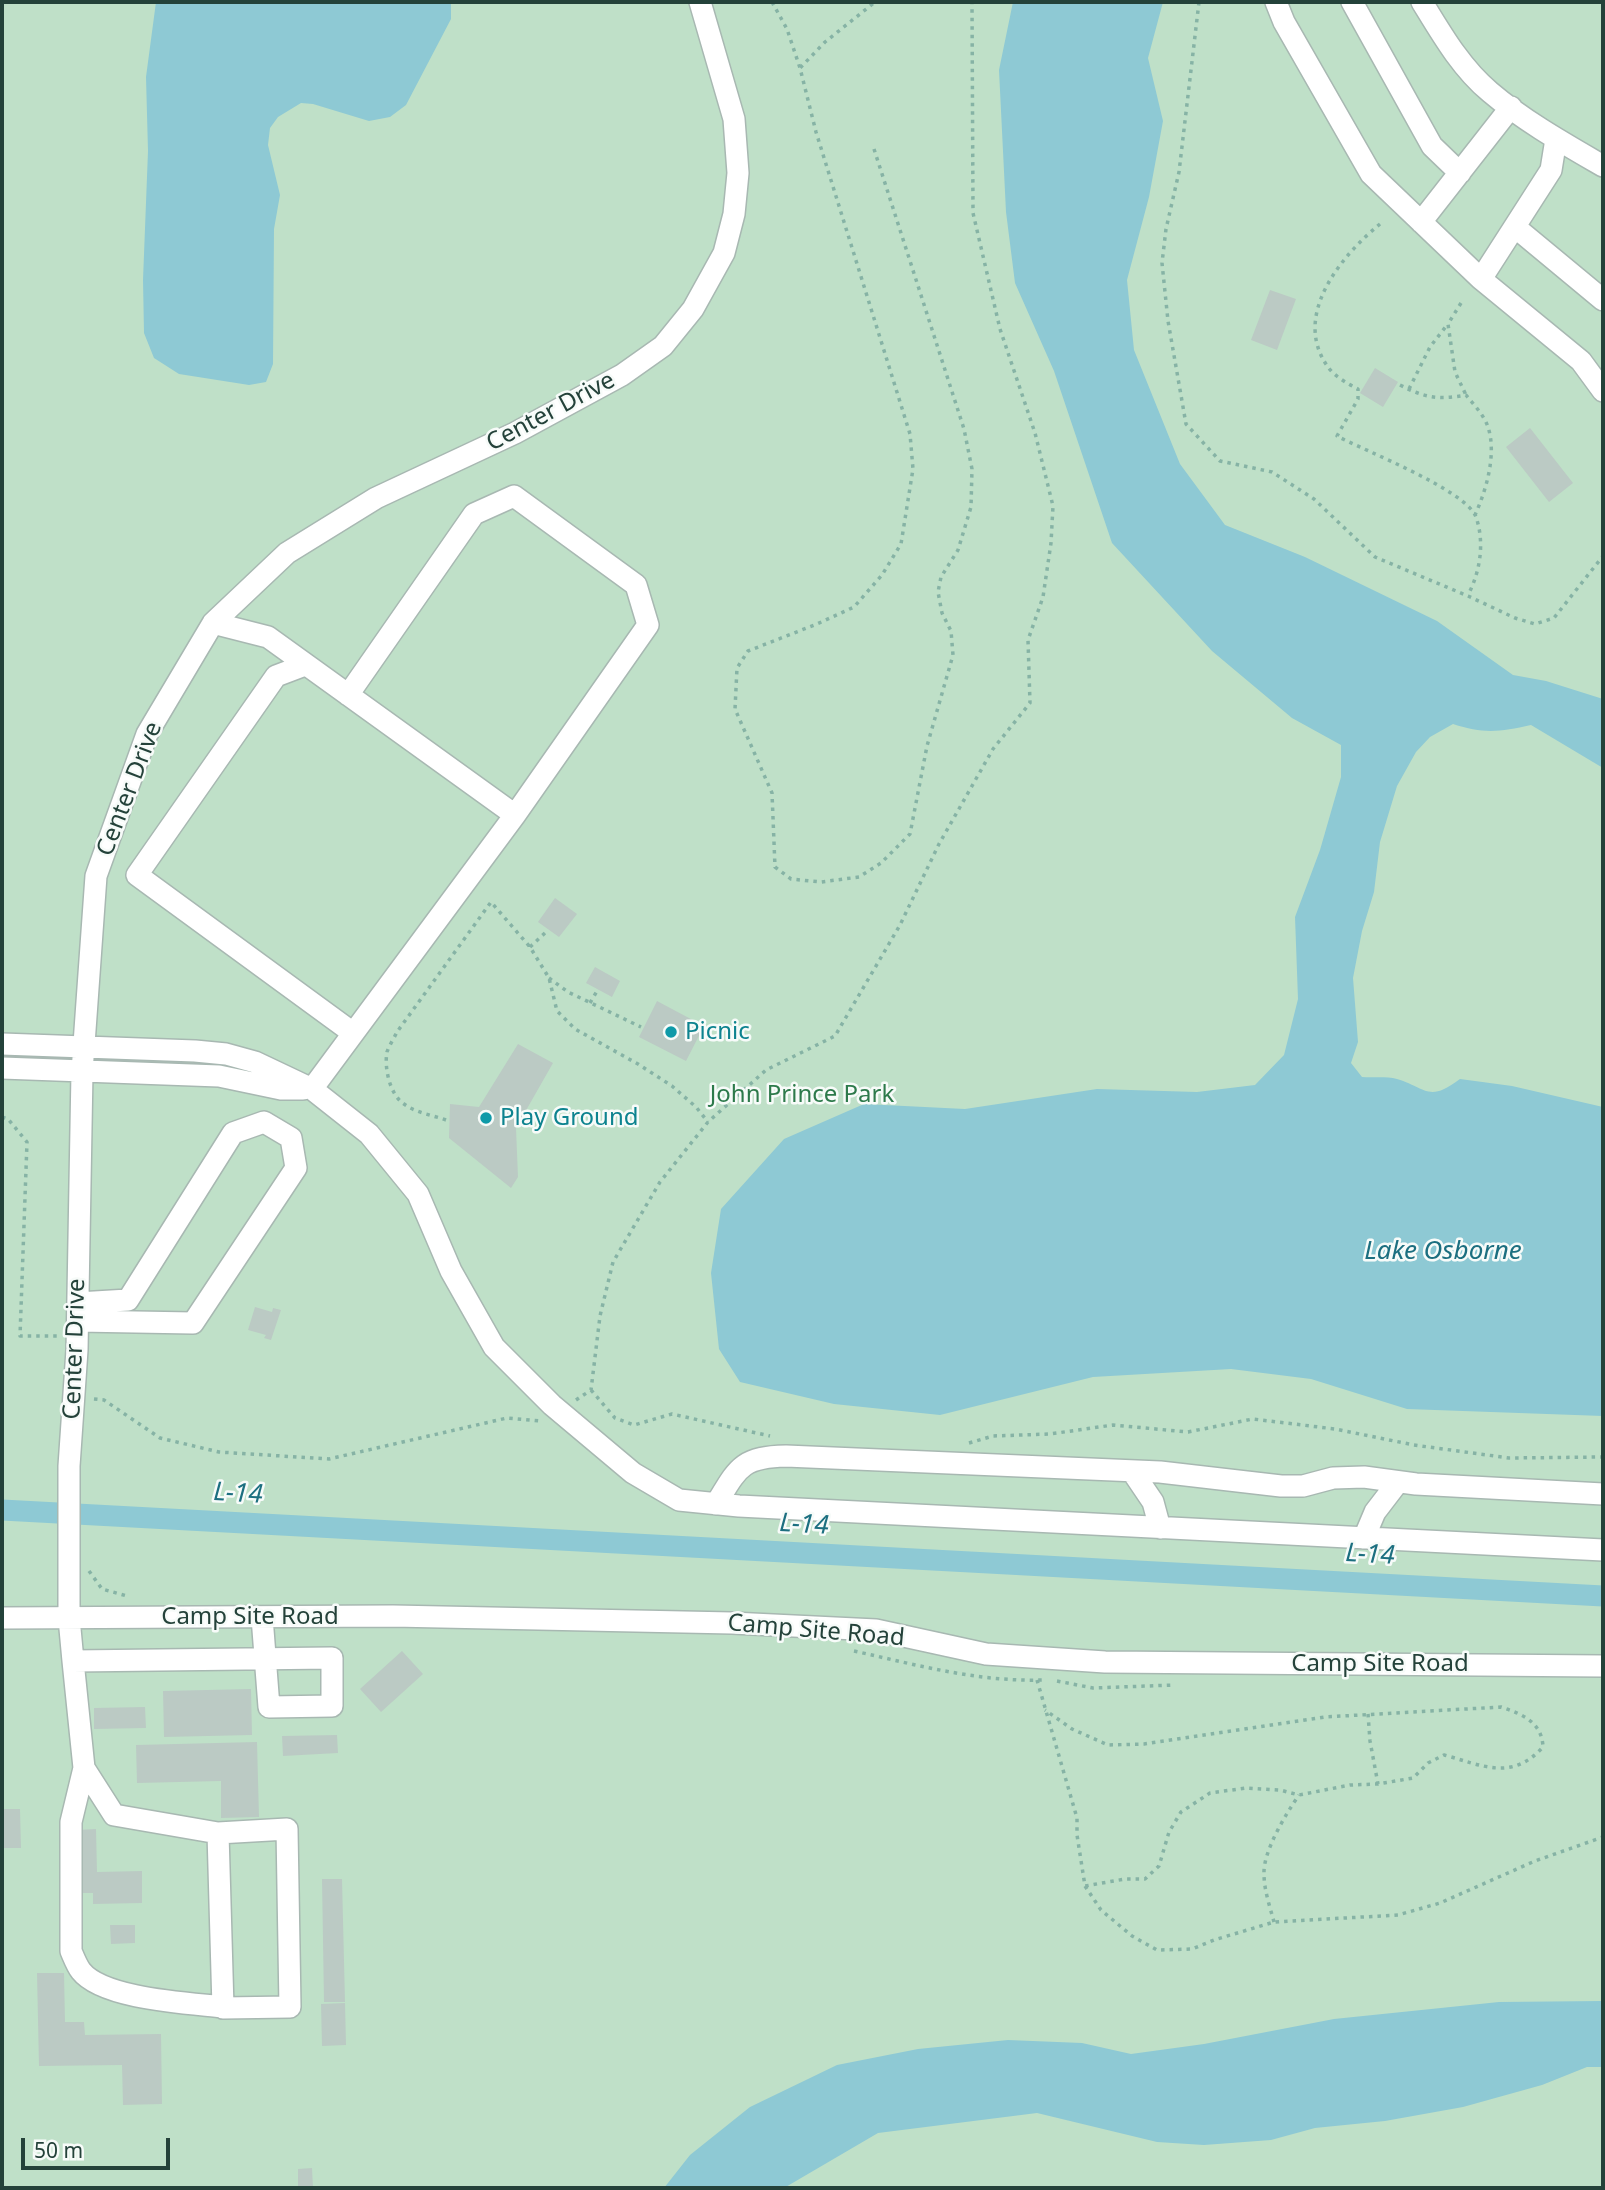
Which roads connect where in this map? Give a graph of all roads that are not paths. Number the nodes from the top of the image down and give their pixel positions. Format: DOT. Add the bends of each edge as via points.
graph roads {
  1 [pos="700,2"];
  2 [pos="1276,2"];
  3 [pos="1352,2"];
  4 [pos="1422,2"];
  5 [pos="1511,107"];
  6 [pos="1556,139"];
  7 [pos="1603,166"];
  8 [pos="1460,173"];
  9 [pos="1421,222"];
  10 [pos="1515,227"];
  11 [pos="1482,279"];
  12 [pos="1603,300"];
  13 [pos="1603,391"];
  14 [pos="213,623"];
  15 [pos="305,664"];
  16 [pos="348,695"];
  17 [pos="514,815"];
  18 [pos="353,1033"];
  19 [pos="2,1044"];
  20 [pos="83,1047"];
  21 [pos="2,1068"];
  22 [pos="82,1072"];
  23 [pos="312,1088"];
  24 [pos="78,1320"];
  25 [pos="1132,1471"];
  26 [pos="1398,1482"];
  27 [pos="1603,1494"];
  28 [pos="716,1504"];
  29 [pos="1160,1528"];
  30 [pos="1364,1538"];
  31 [pos="1603,1550"];
  32 [pos="262,1617"];
  33 [pos="2,1618"];
  34 [pos="69,1618"];
  35 [pos="73,1661"];
  36 [pos="1603,1666"];
  37 [pos="83,1768"];
  38 [pos="218,1833"];
  39 [pos="223,2007"];
  1 -- 14 [label="street, Center Drive" via="734,119 738,173 724,253 694,309 663,346 622,375 514,433 376,498 287,553"];
  2 -- 9 [label="street" via="1371,174"];
  3 -- 8 [label="street" via="1432,146"];
  4 -- 5 [label="street" via="1450,47 1489,92"];
  5 -- 6 [label="street"];
  5 -- 8 [label="street"];
  6 -- 7 [label="street"];
  6 -- 10 [label="street" via="1551,170"];
  8 -- 9 [label="street"];
  9 -- 11 [label="street"];
  10 -- 11 [label="street"];
  10 -- 12 [label="street"];
  11 -- 13 [label="street" via="1581,361"];
  14 -- 15 [label="street" via="268,637"];
  14 -- 20 [label="street, Center Drive" via="147,734 96,876"];
  15 -- 16 [label="street"];
  15 -- 18 [label="street" via="276,676 137,875"];
  16 -- 17 [label="street"];
  16 -- 17 [label="street" via="474,514 514,496 534,510 636,585 648,625"];
  17 -- 18 [label="street"];
  18 -- 23 [label="street"];
  19 -- 20 [label="street"];
  20 -- 22 [label="street, Center Drive"];
  20 -- 23 [label="street" via="226,1054"];
  21 -- 22 [label="street"];
  22 -- 23 [label="street" via="219,1076 281,1089"];
  22 -- 24 [label="street, Center Drive"];
  23 -- 28 [label="street" via="369,1134 418,1194 451,1271 494,1347 633,1473 679,1500"];
  24 -- 24 [label="street" via="193,1323 296,1168 291,1138 264,1122 233,1133 128,1300"];
  24 -- 34 [label="street, Center Drive" via="69,1466"];
  25 -- 26 [label="street" via="1281,1486 1348,1476"];
  25 -- 28 [label="street" via="768,1456 755,1458 738,1470"];
  25 -- 29 [label="street" via="1153,1502"];
  26 -- 27 [label="street"];
  26 -- 30 [label="street" via="1375,1512"];
  28 -- 29 [label="street"];
  29 -- 30 [label="street"];
  30 -- 31 [label="street"];
  32 -- 34 [label="street, Camp Site Road"];
  32 -- 35 [label="street" via="265,1659"];
  32 -- 36 [label="street, Camp Site Road" via="718,1622 876,1630 986,1654 1105,1662"];
  33 -- 34 [label="street, Camp Site Road"];
  34 -- 35 [label="street, Center Drive"];
  35 -- 37 [label="street, Center Drive"];
  37 -- 38 [label="street" via="114,1815"];
  37 -- 39 [label="street" via="71,1822 71,1951 80,1971 94,1983 130,1994"];
  38 -- 39 [label="street"];
  38 -- 39 [label="street" via="287,1829 290,2007"];
}
